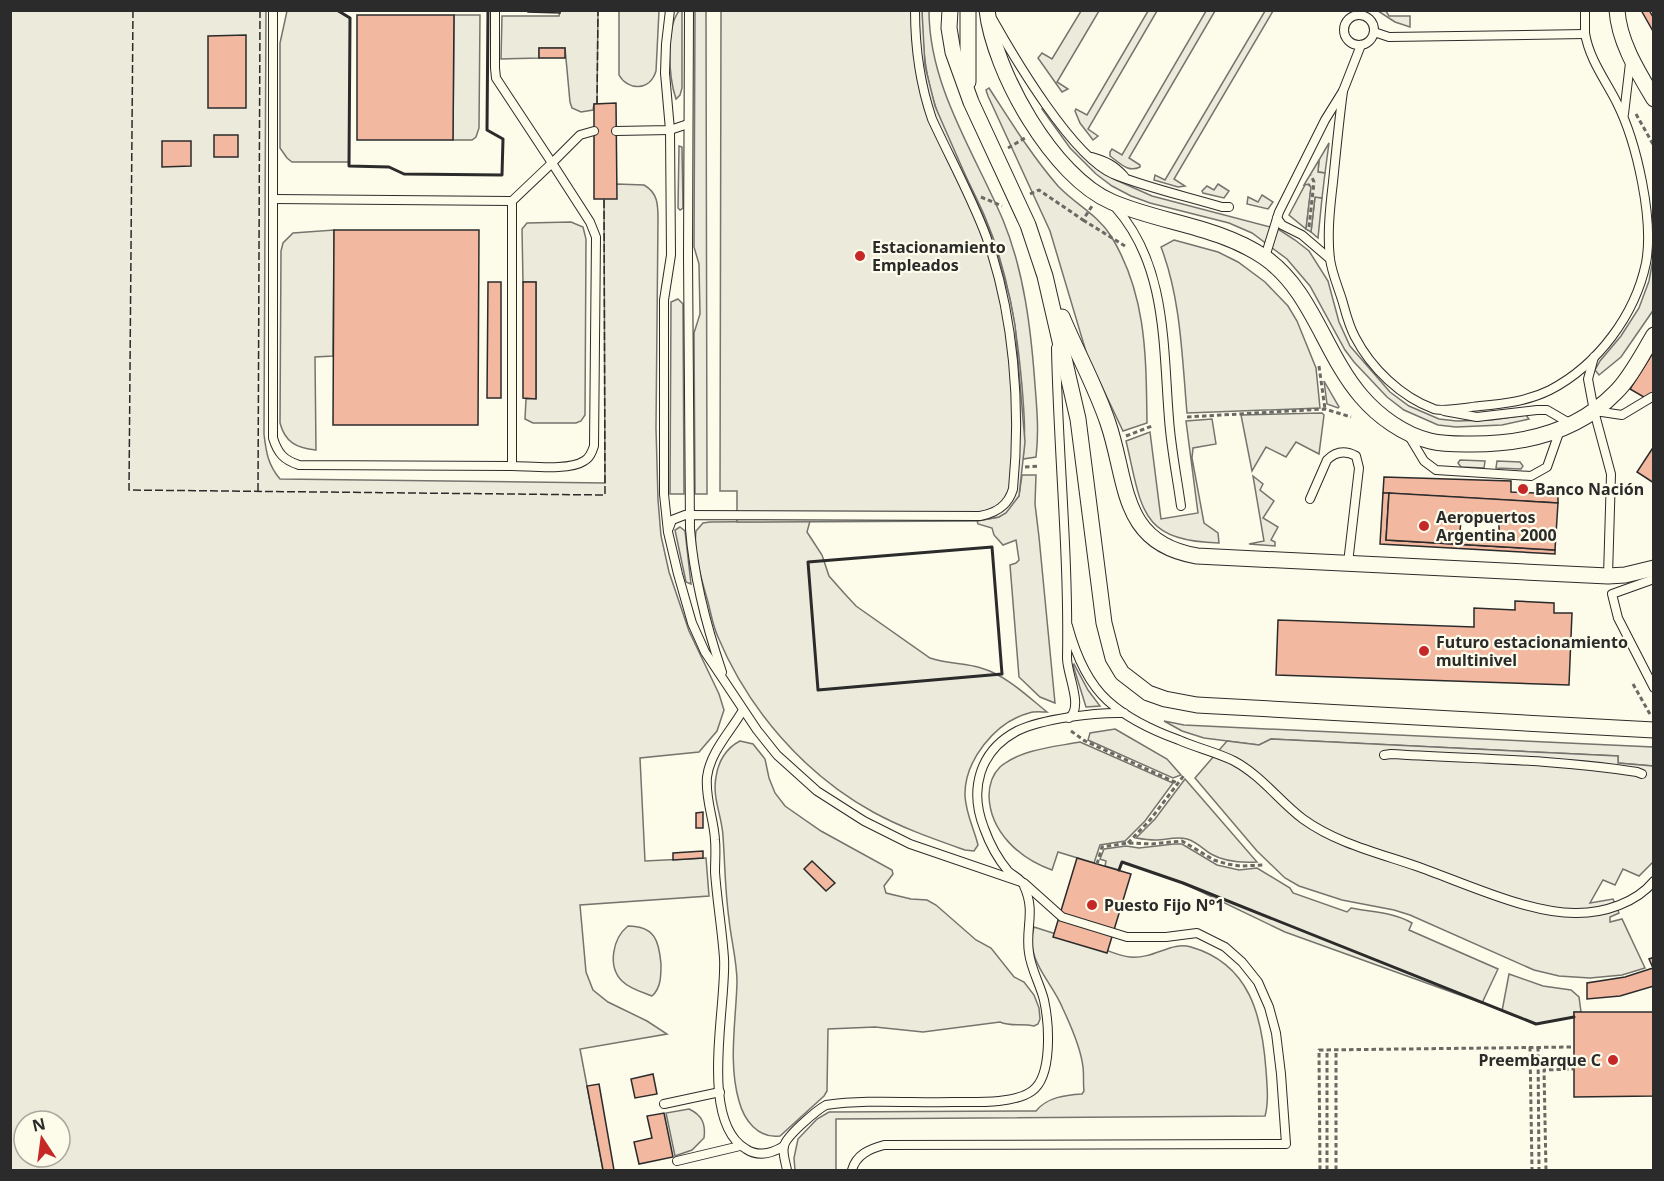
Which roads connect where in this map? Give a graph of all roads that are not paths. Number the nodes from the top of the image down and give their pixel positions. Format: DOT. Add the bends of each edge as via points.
graph roads {
  1 [pos="495,10"];
  2 [pos="670,10"];
  3 [pos="689,10"];
  4 [pos="915,10"];
  5 [pos="950,10"];
  6 [pos="968,10"];
  7 [pos="988,10"];
  8 [pos="1585,10"];
  9 [pos="1617,10"];
  10 [pos="273,12"];
  11 [pos="1353,13"];
  12 [pos="1374,32"];
  13 [pos="1586,34"];
  14 [pos="1625,42"];
  15 [pos="1361,45"];
  16 [pos="1343,91"];
  17 [pos="969,94"];
  18 [pos="1653,99"];
  19 [pos="1624,118"];
  20 [pos="688,124"];
  21 [pos="670,130"];
  22 [pos="594,131"];
  23 [pos="616,131"];
  24 [pos="552,163"];
  25 [pos="274,199"];
  26 [pos="1105,199"];
  27 [pos="512,201"];
  28 [pos="1229,207"];
  29 [pos="1277,218"];
  30 [pos="671,255"];
  31 [pos="688,255"];
  32 [pos="1265,257"];
  33 [pos="1330,259"];
  34 [pos="1045,276"];
  35 [pos="1056,324"];
  36 [pos="1653,335"];
  37 [pos="1594,357"];
  38 [pos="1652,397"];
  39 [pos="1437,410"];
  40 [pos="1594,411"];
  41 [pos="1566,427"];
  42 [pos="1404,431"];
  43 [pos="512,465"];
  44 [pos="1310,499"];
  45 [pos="1181,506"];
  46 [pos="690,515"];
  47 [pos="668,531"];
  48 [pos="1348,563"];
  49 [pos="1653,568"];
  50 [pos="1608,576"];
  51 [pos="1653,579"];
  52 [pos="1068,626"];
  53 [pos="726,685"];
  54 [pos="1653,688"];
  55 [pos="743,710"];
  56 [pos="1124,713"];
  57 [pos="1069,718"];
  58 [pos="1653,730"];
  59 [pos="1384,755"];
  60 [pos="1642,774"];
  61 [pos="1024,883"];
  62 [pos="1652,884"];
  63 [pos="720,1092"];
  64 [pos="664,1104"];
  65 [pos="740,1146"];
  66 [pos="784,1146"];
  67 [pos="677,1161"];
  68 [pos="788,1170"];
  69 [pos="852,1170"];
  1 -- 24 [label="lane" via="496,78"];
  2 -- 21 [label="lane" via="665,73"];
  3 -- 20 [label="lane"];
  4 -- 46 [label="lane" via="918,60 926,100 985,235 1006,312 1019,468 1008,501 995,512 980,516"];
  5 -- 17 [label="street" via="953,52"];
  6 -- 17 [label="street"];
  7 -- 26 [label="street" via="991,36 1002,69 1022,106 1055,155 1074,176"];
  7 -- 28 [label="lane" via="1018,63 1090,156 1112,173 1164,192"];
  8 -- 13 [label="lane"];
  9 -- 14 [label="street"];
  10 -- 25 [label="lane"];
  11 -- 12 [label="lane" via="1367,16"];
  11 -- 15 [label="lane" via="1344,26 1345,35 1351,43"];
  12 -- 13 [label="lane" via="1389,37"];
  12 -- 15 [label="lane"];
  13 -- 19 [label="lane" via="1600,73"];
  14 -- 18 [label="street"];
  14 -- 19 [label="lane" via="1630,73"];
  15 -- 16 [label="lane"];
  16 -- 29 [label="lane"];
  16 -- 33 [label="lane" via="1330,209"];
  17 -- 34 [label="street" via="1018,200"];
  19 -- 37 [label="lane" via="1642,184 1648,225 1646,264 1622,324"];
  20 -- 21 [label="lane"];
  20 -- 31 [label="lane"];
  21 -- 23 [label="lane"];
  21 -- 30 [label="lane"];
  22 -- 24 [label="lane" via="580,135"];
  24 -- 27 [label="lane"];
  24 -- 43 [label="lane" via="596,237 594,446 590,456 572,466"];
  25 -- 27 [label="lane"];
  25 -- 43 [label="lane" via="273,438 282,457 299,465"];
  26 -- 32 [label="street" via="1220,234"];
  26 -- 45 [label="lane" via="1135,233 1161,311 1169,421"];
  27 -- 43 [label="lane"];
  29 -- 32 [label="lane"];
  29 -- 33 [label="lane"];
  30 -- 31 [label="lane"];
  30 -- 47 [label="lane" via="664,300 664,494"];
  31 -- 46 [label="lane"];
  32 -- 42 [label="street" via="1295,289 1334,358 1362,397"];
  33 -- 39 [label="lane" via="1353,334 1377,369 1404,393"];
  34 -- 35 [label="street"];
  34 -- 48 [label="street" via="1108,422 1129,505 1153,537 1170,549 1197,556"];
  35 -- 52 [label="lane"];
  35 -- 58 [label="street" via="1078,419 1108,644 1122,673 1132,683 1148,693 1197,705"];
  36 -- 40 [label="street" via="1616,392"];
  37 -- 39 [label="lane" via="1562,383 1535,396 1505,404"];
  37 -- 40 [label="lane" via="1588,379"];
  38 -- 40 [label="lane" via="1622,415"];
  39 -- 41 [label="lane" via="1477,417 1547,410"];
  40 -- 41 [label="street"];
  40 -- 50 [label="lane" via="1611,474"];
  41 -- 42 [label="street" via="1530,440 1490,445 1439,443"];
  41 -- 42 [label="lane" via="1547,467 1531,476 1436,471 1428,466"];
  44 -- 48 [label="lane" via="1327,460 1338,452 1356,456 1359,468"];
  46 -- 47 [label="lane" via="672,520"];
  46 -- 53 [label="lane" via="692,555 704,618"];
  47 -- 53 [label="lane" via="692,622"];
  48 -- 50 [label="street"];
  49 -- 50 [label="street"];
  51 -- 54 [label="lane" via="1614,592 1612,599"];
  52 -- 56 [label="lane" via="1085,669 1106,699"];
  52 -- 57 [label="lane" via="1067,661 1076,705"];
  53 -- 55 [label="lane"];
  55 -- 61 [label="lane" via="777,755 817,790 864,821 910,844"];
  55 -- 63 [label="lane" via="711,761 707,777 716,840 724,960 718,1056"];
  56 -- 57 [label="lane"];
  56 -- 62 [label="lane" via="1253,772 1303,819 1339,839 1494,894 1554,912 1575,914 1614,907"];
  57 -- 61 [label="lane" via="1017,731 997,748 980,771 976,784 983,827 999,858"];
  59 -- 60 [label="lane" via="1560,763"];
  61 -- 66 [label="lane" via="1031,916 1029,954 1044,1000 1046,1022 1046,1071 1041,1083 1031,1092 997,1102 826,1105"];
  61 -- 69 [label="lane" via="1062,916 1128,937 1197,933 1242,962 1258,982 1276,1034 1286,1144 884,1145 861,1155"];
  63 -- 64 [label="lane"];
  63 -- 65 [label="lane" via="722,1112"];
  65 -- 66 [label="lane" via="764,1154"];
  65 -- 67 [label="lane"];
  66 -- 68 [label="lane"];
}
